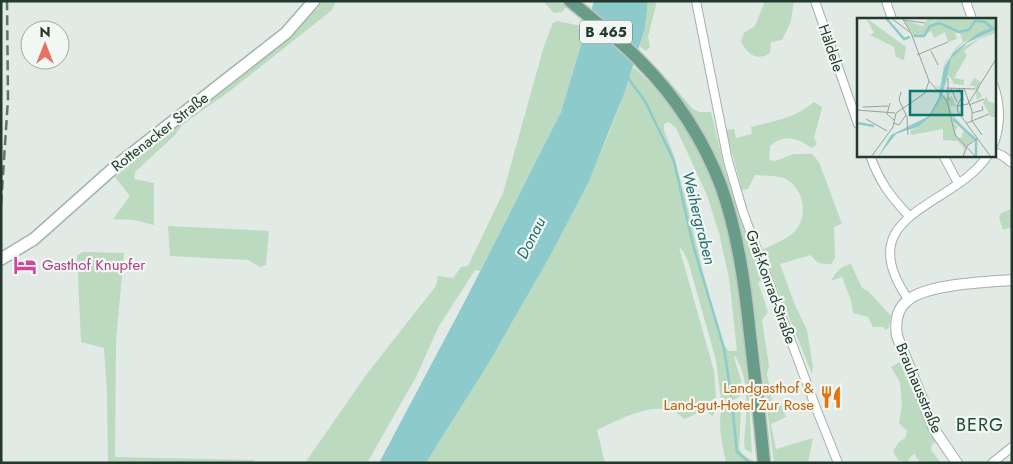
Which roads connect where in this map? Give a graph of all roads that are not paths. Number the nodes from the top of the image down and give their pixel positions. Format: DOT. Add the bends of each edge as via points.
graph roads {
  1 [pos="314,1"];
  2 [pos="570,1"];
  3 [pos="696,1"];
  4 [pos="815,1"];
  5 [pos="886,1"];
  6 [pos="966,1"];
  7 [pos="892,18"];
  8 [pos="972,18"];
  9 [pos="996,95"];
  10 [pos="857,121"];
  11 [pos="996,136"];
  12 [pos="996,153"];
  13 [pos="870,156"];
  14 [pos="944,156"];
  15 [pos="987,156"];
  16 [pos="1012,163"];
  17 [pos="958,183"];
  18 [pos="909,216"];
  19 [pos="1,259"];
  20 [pos="1012,280"];
  21 [pos="908,299"];
  22 [pos="1012,447"];
  23 [pos="764,463"];
  24 [pos="838,463"];
  25 [pos="957,463"];
  26 [pos="992,463"];
  1 -- 19 [label="main road, Rottenacker Straße" via="286,33 116,166 34,238"];
  2 -- 23 [label="main road, B 465" via="642,62 683,113 721,187 739,255 747,306"];
  3 -- 24 [label="street, Graf-Konrad-Straße" via="728,161 754,243"];
  4 -- 10 [label="street, Häldele"];
  5 -- 7 [label="street"];
  6 -- 8 [label="street"];
  9 -- 11 [label="street" via="1000,113"];
  12 -- 16 [label="street"];
  13 -- 18 [label="street" via="885,188"];
  14 -- 17 [label="street"];
  15 -- 17 [label="street" via="974,172"];
  17 -- 18 [label="street"];
  18 -- 21 [label="street" via="895,236 890,253 890,267"];
  20 -- 21 [label="street" via="946,286"];
  21 -- 25 [label="street, Brauhausstraße" via="899,310 895,323 897,336 934,429"];
  22 -- 26 [label="street"];
}
